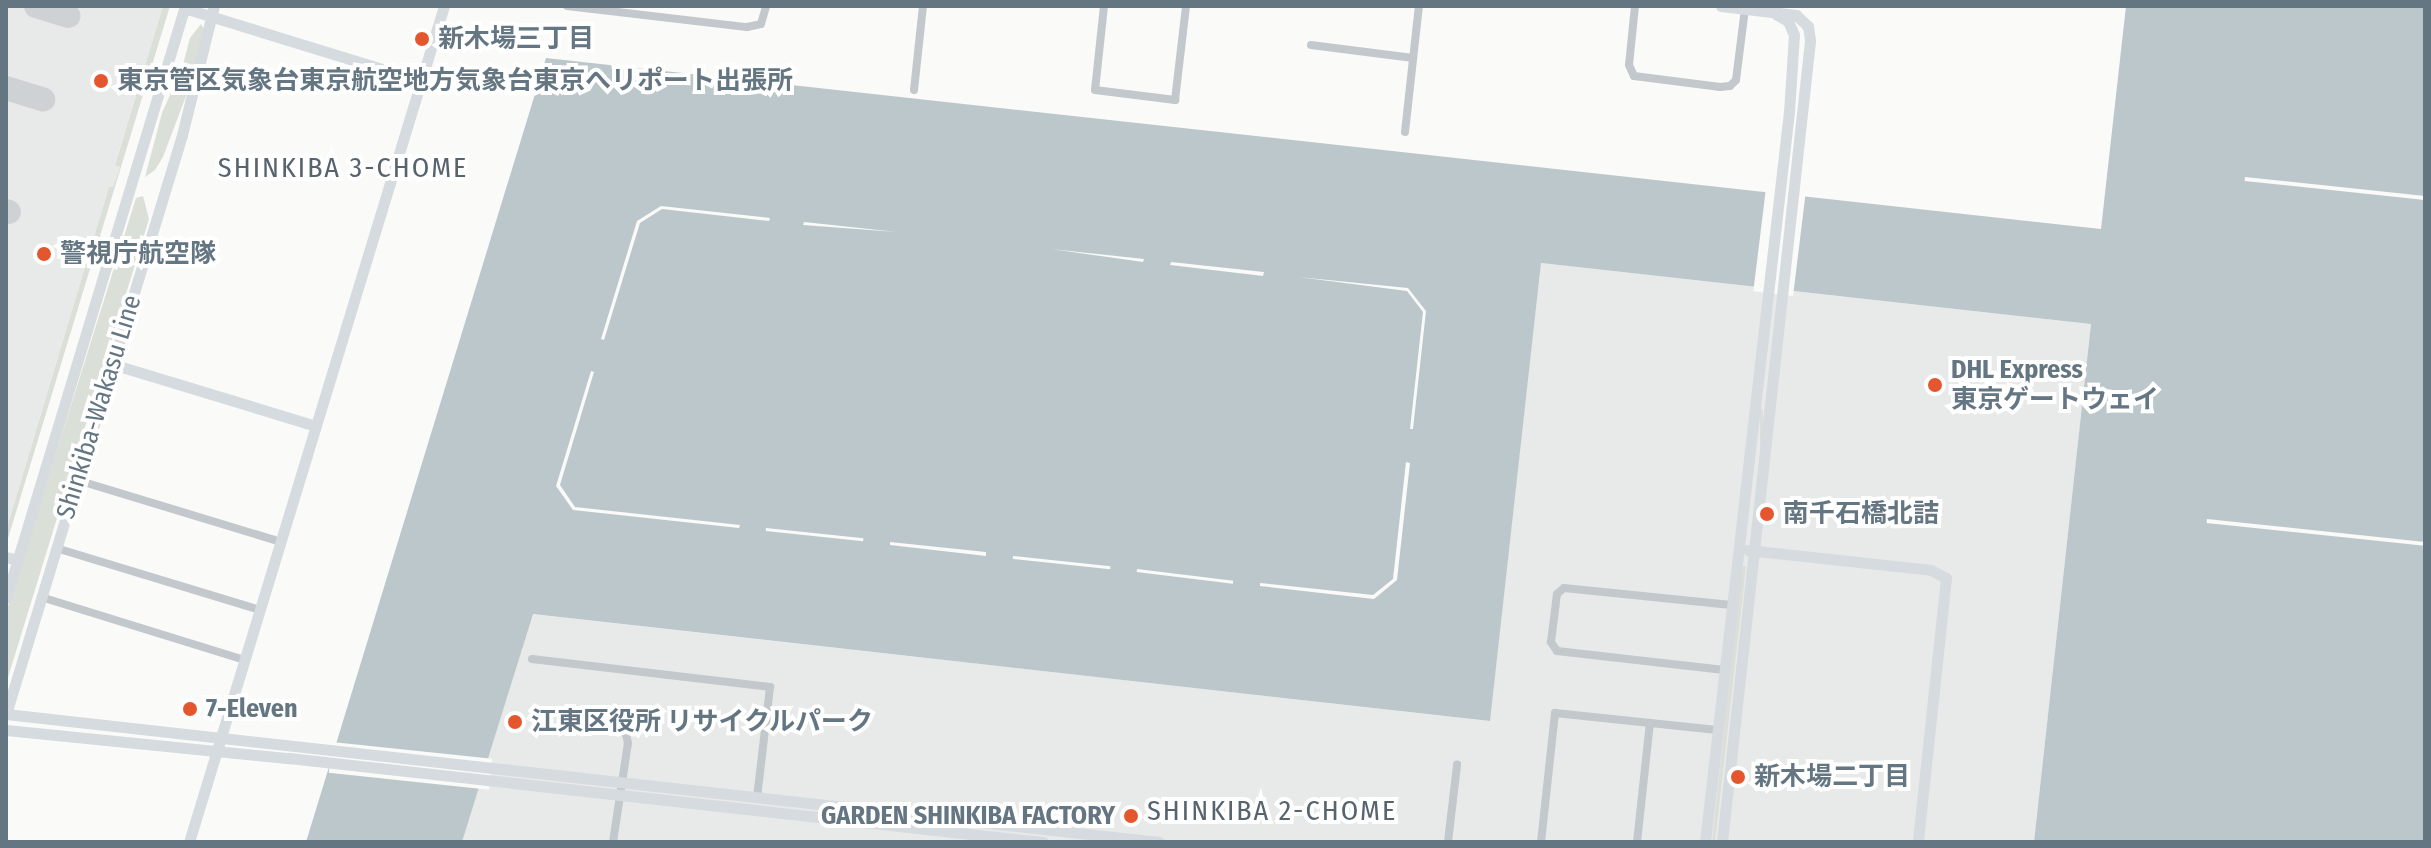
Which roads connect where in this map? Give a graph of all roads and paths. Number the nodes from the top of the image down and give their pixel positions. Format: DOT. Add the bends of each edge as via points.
graph roads {
  1 [pos="444,6"];
  2 [pos="567,6"];
  3 [pos="766,6"];
  4 [pos="923,6"];
  5 [pos="1104,6"];
  6 [pos="1186,6"];
  7 [pos="1419,6"];
  8 [pos="1635,6"];
  9 [pos="1721,6"];
  10 [pos="185,7"];
  11 [pos="1745,9"];
  12 [pos="213,11"];
  13 [pos="1311,45"];
  14 [pos="1413,58"];
  15 [pos="422,81"];
  16 [pos="914,90"];
  17 [pos="1405,132"];
  18 [pos="1772,313"];
  19 [pos="112,364"];
  20 [pos="316,426"];
  21 [pos="77,480"];
  22 [pos="281,542"];
  23 [pos="56,548"];
  24 [pos="1737,549"];
  25 [pos="1755,550"];
  26 [pos="12,558"];
  27 [pos="41,597"];
  28 [pos="6,598"];
  29 [pos="1731,605"];
  30 [pos="260,610"];
  31 [pos="532,659"];
  32 [pos="245,660"];
  33 [pos="1724,670"];
  34 [pos="6,714"];
  35 [pos="1650,723"];
  36 [pos="617,726"];
  37 [pos="6,730"];
  38 [pos="1717,730"];
  39 [pos="219,745"];
  40 [pos="1457,765"];
  41 [pos="526,779"];
  42 [pos="623,783"];
  43 [pos="618,796"];
  44 [pos="757,798"];
  45 [pos="957,819"];
  46 [pos="956,832"];
  47 [pos="189,842"];
  48 [pos="613,842"];
  49 [pos="1043,842"];
  50 [pos="1159,842"];
  51 [pos="1448,842"];
  52 [pos="1541,842"];
  53 [pos="1637,842"];
  54 [pos="1705,842"];
  55 [pos="1722,842"];
  56 [pos="1918,842"];
  1 -- 15 [label="street"];
  2 -- 3 [label="street" via="747,27 761,24"];
  4 -- 16 [label="street"];
  5 -- 6 [label="street" via="1095,90 1175,100"];
  7 -- 14 [label="street"];
  8 -- 11 [label="street" via="1629,65 1634,76 1720,87 1736,80"];
  9 -- 11 [label="street"];
  10 -- 12 [label="street"];
  10 -- 26 [label="street, Shinkiba-Wakasu Line"];
  11 -- 18 [label="street" via="1796,15 1808,26 1810,41 1795,113"];
  12 -- 15 [label="street"];
  12 -- 19 [label="street, Shinkiba-Wakasu Line" via="190,108"];
  13 -- 14 [label="street"];
  14 -- 17 [label="street"];
  15 -- 20 [label="street"];
  18 -- 24 [label="street"];
  18 -- 25 [label="street"];
  19 -- 20 [label="street"];
  19 -- 21 [label="street, Shinkiba-Wakasu Line"];
  20 -- 22 [label="street"];
  21 -- 22 [label="street"];
  21 -- 23 [label="street, Shinkiba-Wakasu Line"];
  22 -- 30 [label="street"];
  23 -- 27 [label="street, Shinkiba-Wakasu Line"];
  23 -- 30 [label="street"];
  24 -- 25 [label="street"];
  24 -- 29 [label="street"];
  25 -- 55 [label="street"];
  25 -- 56 [label="street" via="1931,570 1946,578"];
  26 -- 28 [label="street, Shinkiba-Wakasu Line"];
  27 -- 32 [label="street"];
  27 -- 34 [label="street, Shinkiba-Wakasu Line"];
  29 -- 33 [label="street"];
  29 -- 33 [label="street" via="1564,588 1557,594 1551,642 1557,651"];
  30 -- 32 [label="street"];
  31 -- 44 [label="street" via="770,687"];
  32 -- 39 [label="street"];
  33 -- 38 [label="street"];
  34 -- 39 [label="street"];
  35 -- 38 [label="street"];
  35 -- 52 [label="street" via="1555,713"];
  35 -- 53 [label="street"];
  36 -- 42 [label="street" via="628,743"];
  37 -- 39 [label="street"];
  38 -- 54 [label="street"];
  39 -- 41 [label="street"];
  39 -- 47 [label="street"];
  40 -- 51 [label="street"];
  41 -- 42 [label="street"];
  41 -- 43 [label="street"];
  42 -- 43 [label="street"];
  42 -- 44 [label="street"];
  43 -- 46 [label="street"];
  43 -- 48 [label="street"];
  44 -- 45 [label="street"];
  45 -- 46 [label="street"];
  45 -- 50 [label="street"];
  46 -- 49 [label="street"];
}
